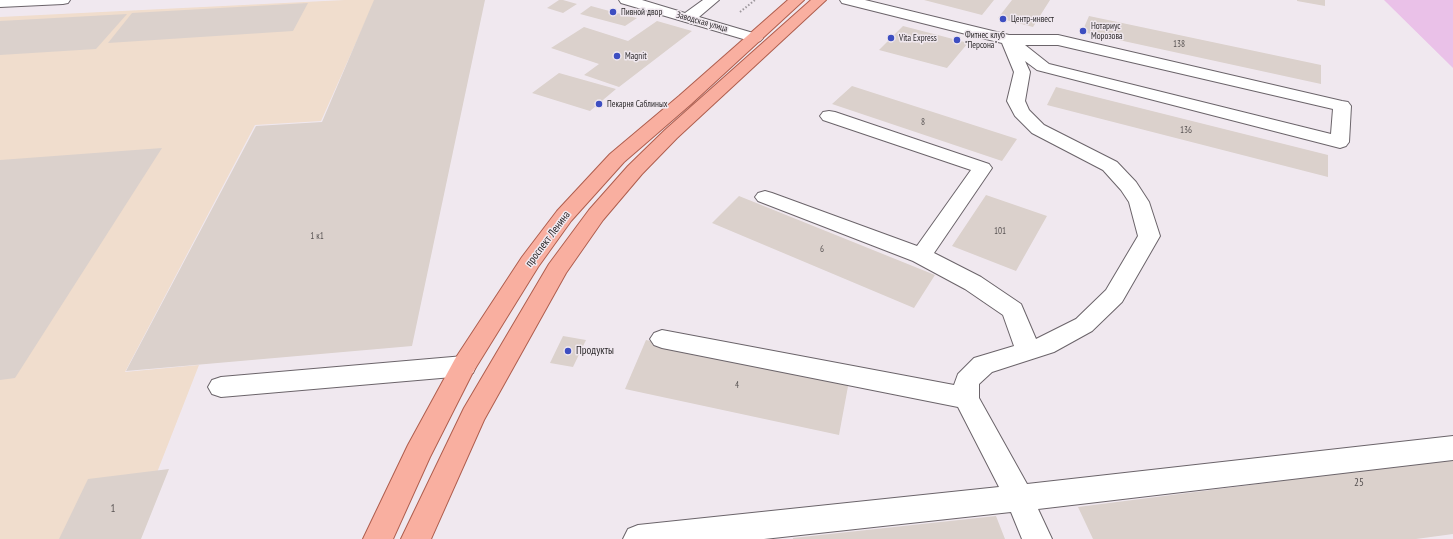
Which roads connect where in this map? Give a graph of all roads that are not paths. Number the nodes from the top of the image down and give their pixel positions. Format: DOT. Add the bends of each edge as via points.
graph roads {
  1 [pos="59,0"];
  2 [pos="63,0"];
  3 [pos="626,0"];
  4 [pos="712,0"];
  5 [pos="797,0"];
  6 [pos="819,0"];
  7 [pos="847,0"];
  8 [pos="0,3"];
  9 [pos="688,18"];
  10 [pos="755,38"];
  11 [pos="1009,40"];
  12 [pos="829,116"];
  13 [pos="765,197"];
  14 [pos="921,256"];
  15 [pos="662,339"];
  16 [pos="1028,350"];
  17 [pos="464,366"];
  18 [pos="222,387"];
  19 [pos="966,398"];
  20 [pos="1453,448"];
  21 [pos="1019,498"];
  22 [pos="378,539"];
  23 [pos="416,539"];
  24 [pos="638,539"];
  25 [pos="1037,539"];
  1 -- 2 [label="street"];
  1 -- 8 [label="street"];
  3 -- 9 [label="street, Заводская улица"];
  4 -- 9 [label="street"];
  5 -- 10 [label="main road, проспект Ленина"];
  6 -- 23 [label="main road" via="671,134 596,215 557,269 473,416"];
  7 -- 11 [label="street"];
  9 -- 10 [label="street, Заводская улица"];
  10 -- 17 [label="main road, проспект Ленина" via="617,158 564,216 530,262"];
  11 -- 11 [label="street" via="1043,67 1340,142 1342,106 1058,40"];
  11 -- 16 [label="street" via="1022,72 1016,101 1021,112 1038,129 1110,166 1129,186 1139,202 1149,236 1114,296 1084,325 1045,345"];
  12 -- 14 [label="street" via="982,168"];
  13 -- 14 [label="street"];
  14 -- 16 [label="street" via="973,282 1013,310"];
  15 -- 19 [label="street"];
  16 -- 19 [label="street" via="983,365 967,381"];
  17 -- 18 [label="street"];
  17 -- 22 [label="main road, проспект Ленина" via="418,453"];
  19 -- 21 [label="street"];
  20 -- 21 [label="street"];
  21 -- 24 [label="street"];
  21 -- 25 [label="street"];
}
